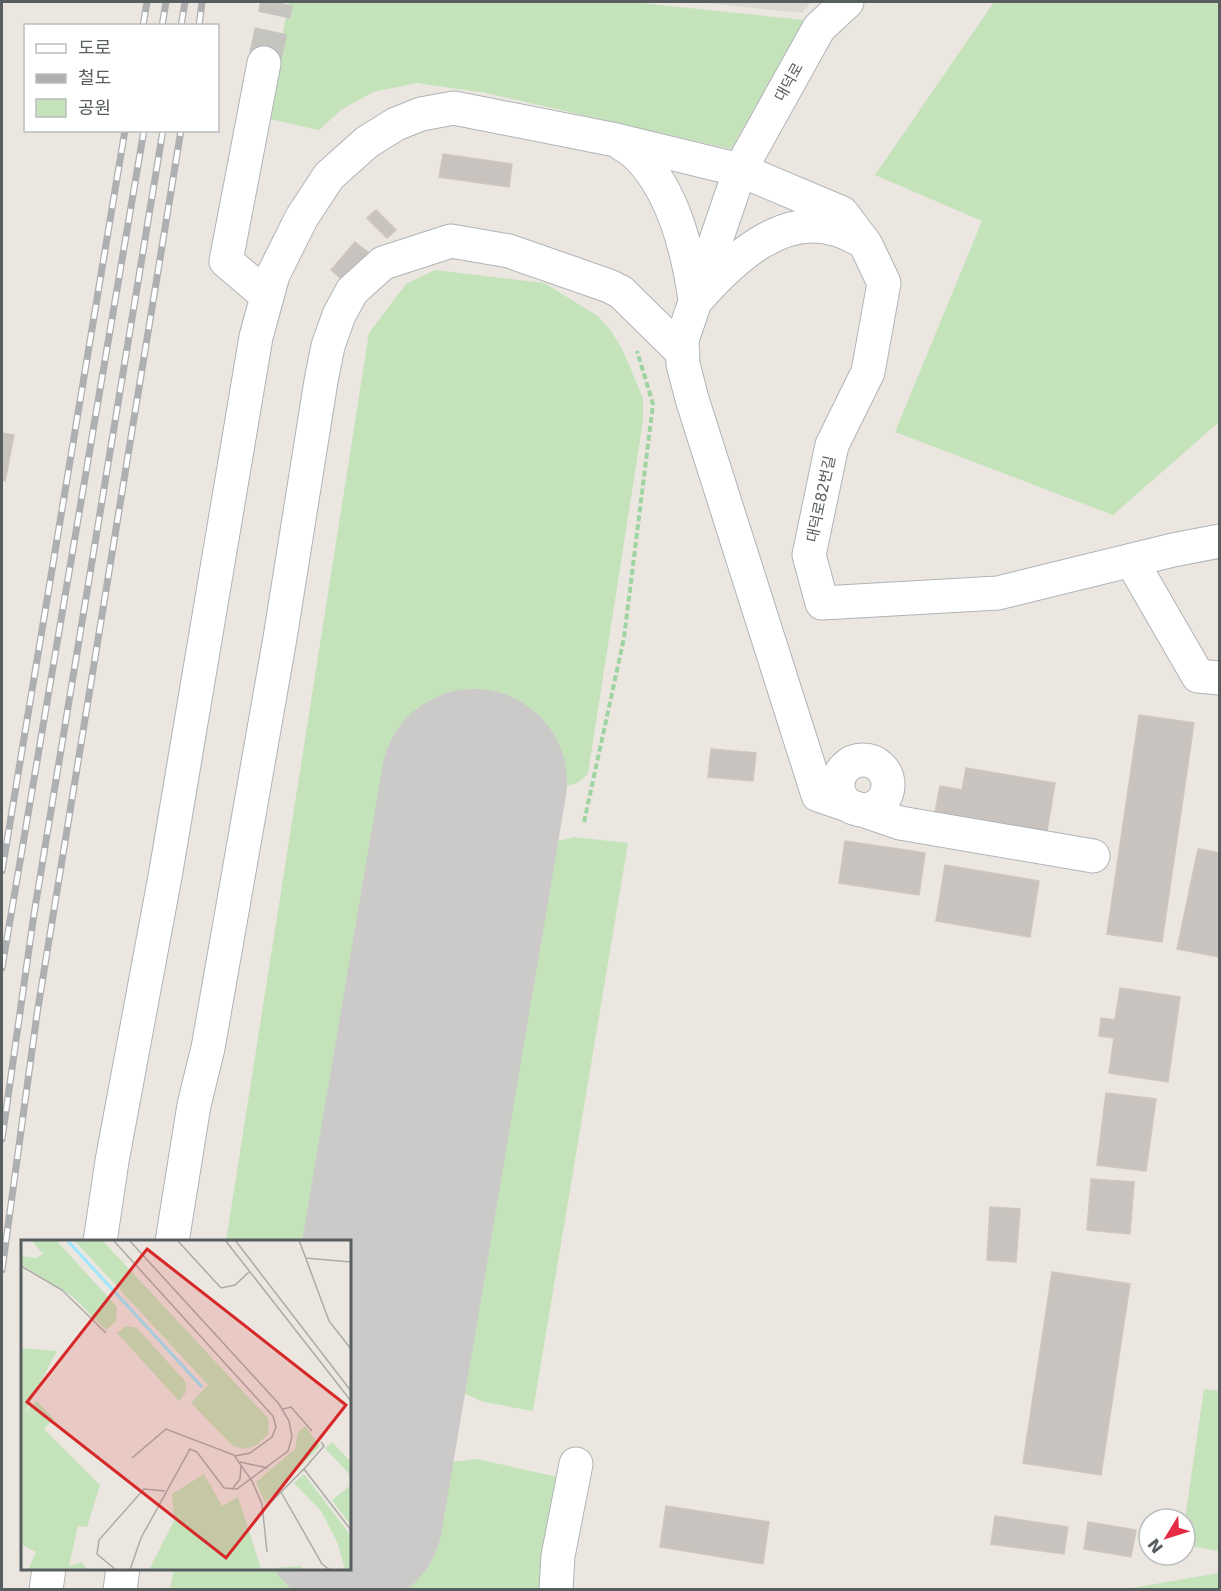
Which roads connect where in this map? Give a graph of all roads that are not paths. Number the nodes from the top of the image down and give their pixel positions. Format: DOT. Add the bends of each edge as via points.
graph roads {
  1 [pos="810,2"];
  2 [pos="844,4"];
  3 [pos="264,63"];
  4 [pos="616,140"];
  5 [pos="740,170"];
  6 [pos="862,241"];
  7 [pos="267,296"];
  8 [pos="695,302"];
  9 [pos="683,353"];
  10 [pos="1220,542"];
  11 [pos="1131,560"];
  12 [pos="1220,678"];
  13 [pos="1093,855"];
  14 [pos="100,1240"];
  15 [pos="172,1240"];
  16 [pos="576,1464"];
  17 [pos="49,1570"];
  18 [pos="123,1570"];
  19 [pos="46,1590"];
  20 [pos="120,1590"];
  21 [pos="556,1590"];
  1 -- 2 [label="lane"];
  2 -- 5 [label="lane, 대덕로" via="819,28"];
  3 -- 7 [label="lane" via="226,261"];
  4 -- 5 [label="lane, 대덕로82번길"];
  4 -- 7 [label="lane, 대덕로82번길" via="454,108 396,124 367,142 329,176 302,217 273,274"];
  4 -- 8 [label="lane" via="636,154 664,195 684,246"];
  5 -- 6 [label="lane, 대덕로82번길" via="842,213"];
  5 -- 8 [label="lane, 대덕로"];
  6 -- 8 [label="lane" via="834,229 807,226 778,234 760,241 739,258"];
  6 -- 11 [label="lane, 대덕로82번길" via="884,283 868,372 832,445 809,555 822,603 998,593"];
  7 -- 14 [label="lane, 대덕로82번길" via="256,338"];
  8 -- 9 [label="lane, 대덕로" via="682,340"];
  9 -- 13 [label="lane, 대덕로" via="692,399 818,795 900,823"];
  9 -- 15 [label="lane" via="621,292 509,250 451,242 383,263 352,291 328,346 321,381 280,638"];
  10 -- 11 [label="lane, 대덕로82번길"];
  11 -- 12 [label="lane" via="1198,676"];
  16 -- 21 [label="lane" via="558,1556"];
  17 -- 19 [label="lane"];
  18 -- 20 [label="lane"];
}
